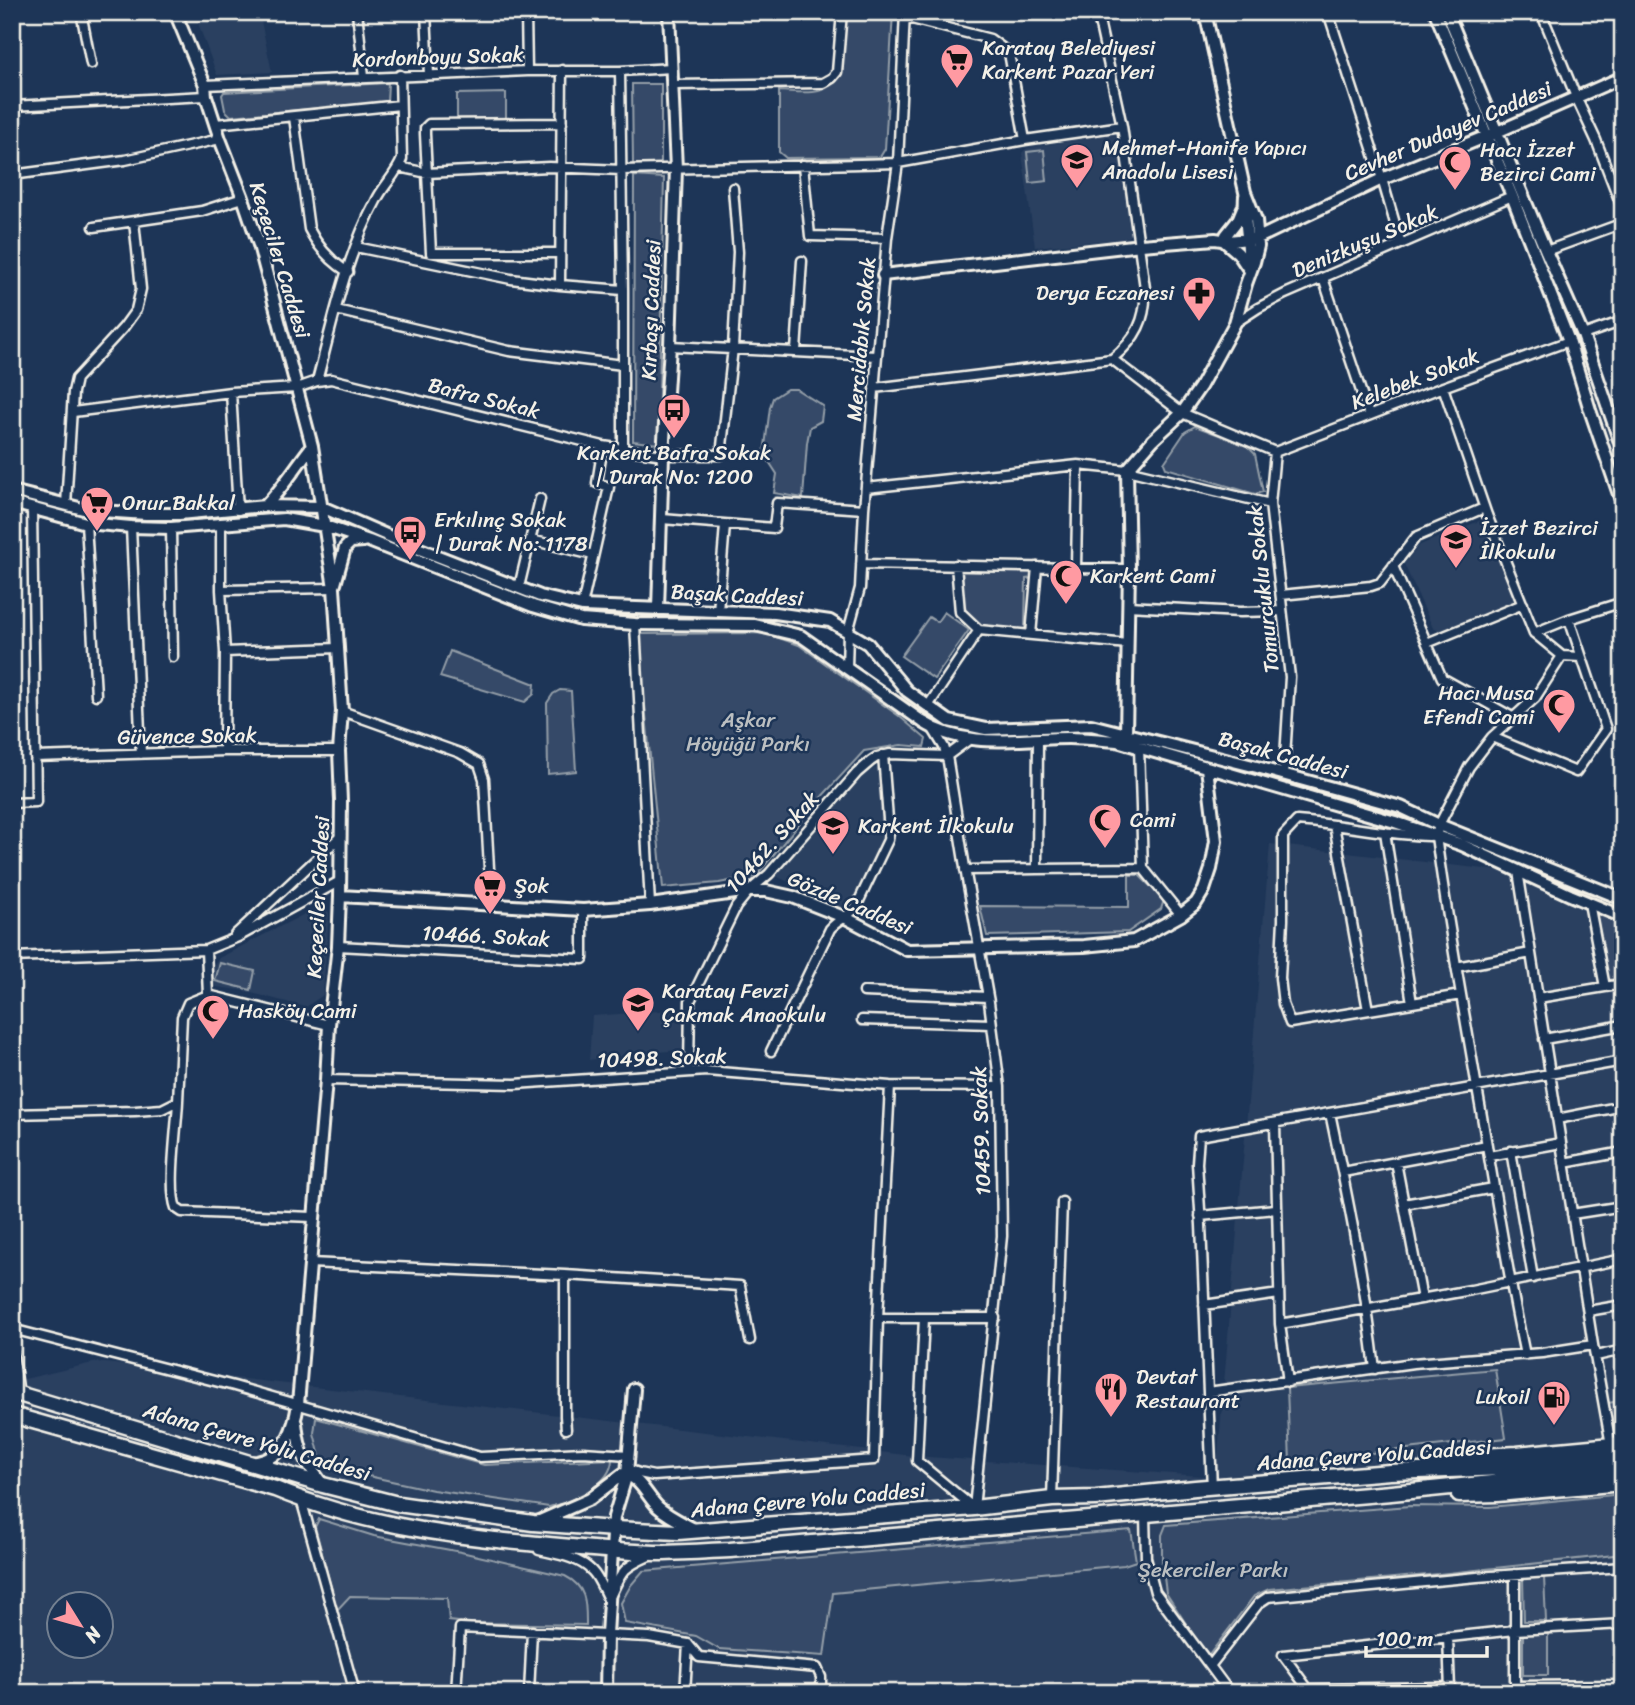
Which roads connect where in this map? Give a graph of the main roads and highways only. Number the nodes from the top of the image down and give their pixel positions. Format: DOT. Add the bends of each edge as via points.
graph roads {
  1 [pos="16,1393"];
  2 [pos="12,1415"];
  3 [pos="1617,1445"];
  4 [pos="1623,1457"];
  5 [pos="1623,1470"];
  6 [pos="1390,1472"];
  7 [pos="1623,1483"];
  8 [pos="1391,1493"];
  1 -- 6 [label="highway, Adana Çevre Yolu Caddesi" via="398,1504 614,1530 678,1532"];
  2 -- 8 [label="highway, Adana Çevre Yolu Caddesi" via="407,1527 612,1551 730,1550"];
  3 -- 6 [label="highway" via="1467,1457"];
  4 -- 6 [label="highway, Adana Çevre Yolu Caddesi"];
  5 -- 8 [label="highway, Adana Çevre Yolu Caddesi"];
  7 -- 8 [label="highway" via="1497,1494"];
}
